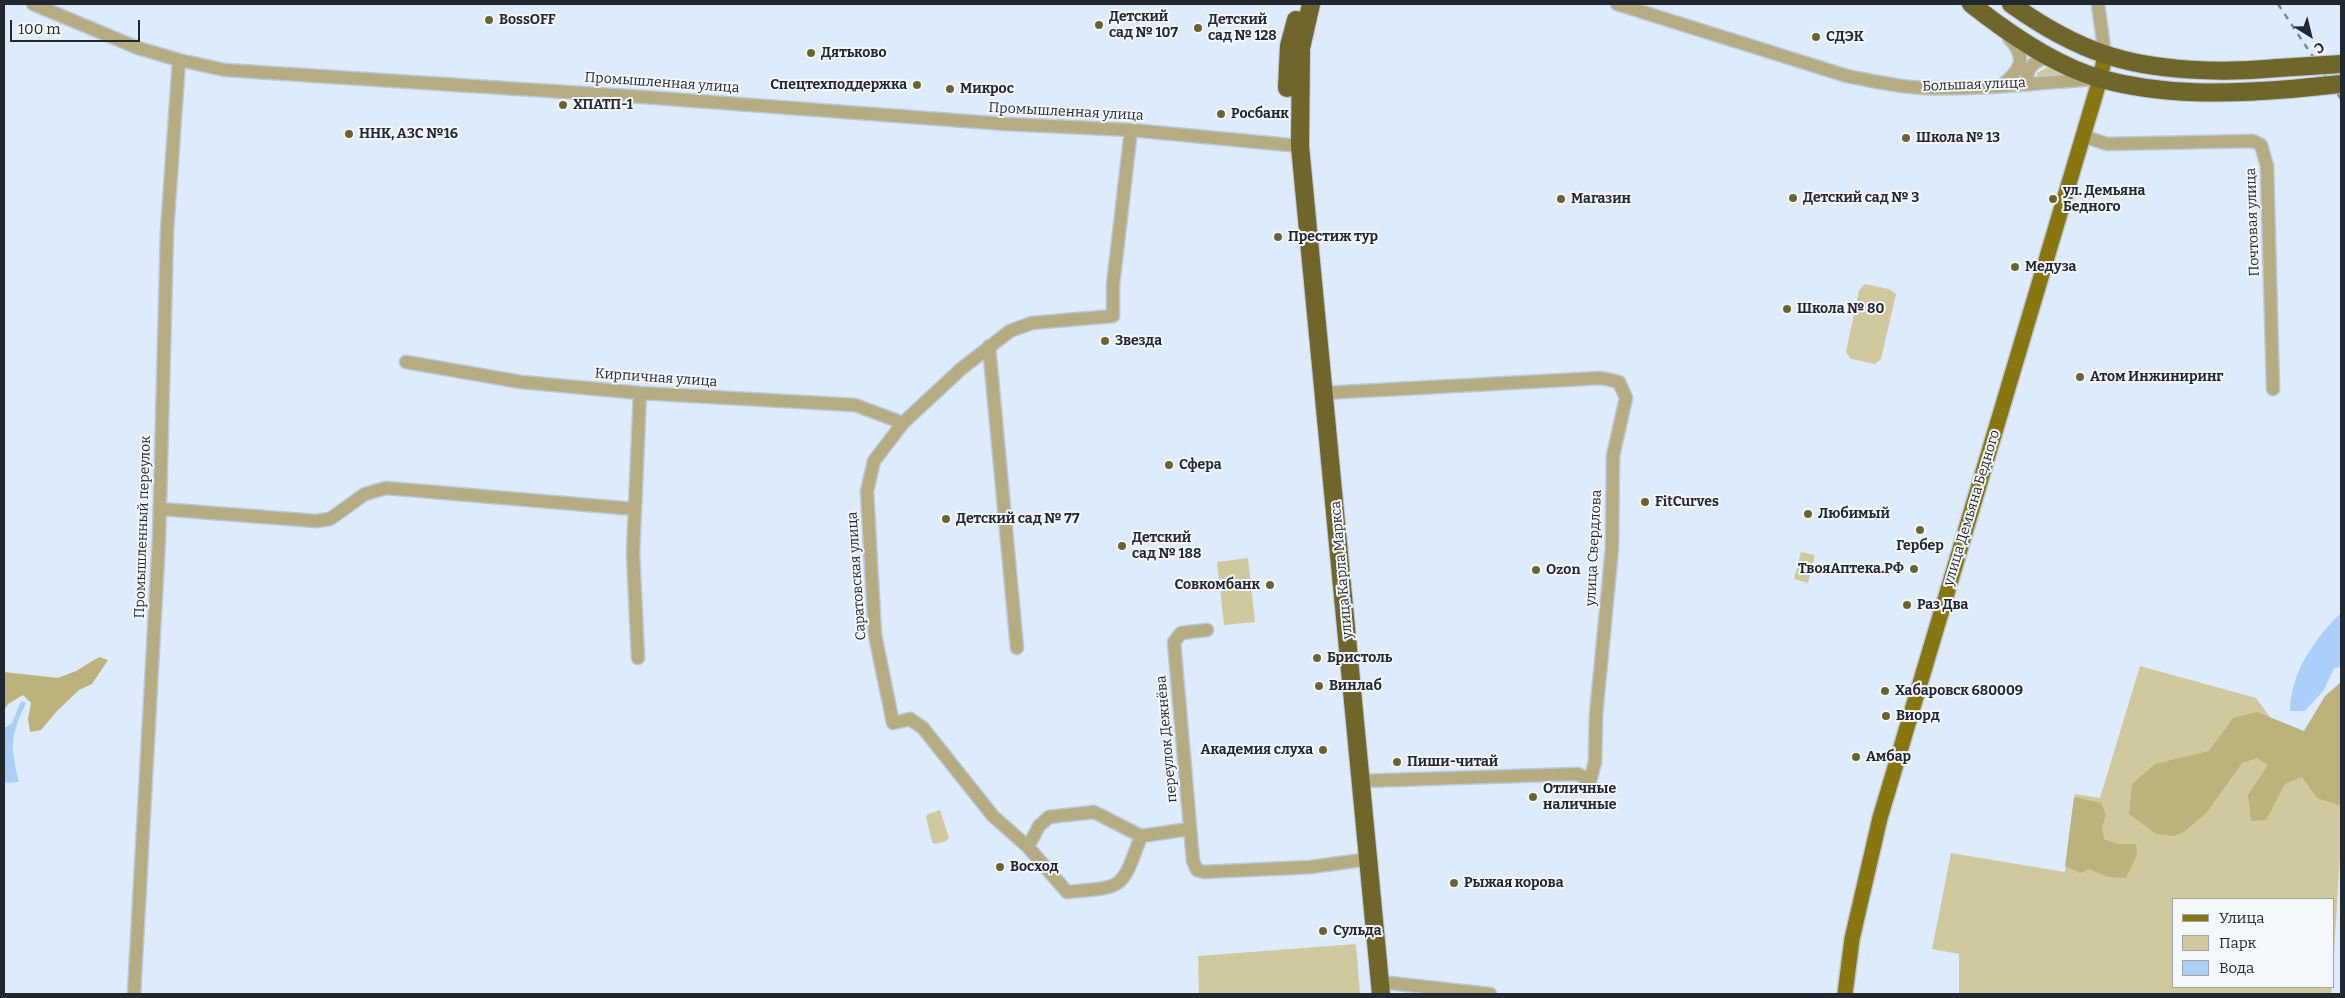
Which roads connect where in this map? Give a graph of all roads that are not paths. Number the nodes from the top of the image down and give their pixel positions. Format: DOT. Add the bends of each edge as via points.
graph roads {
  1 [pos="33,4"];
  2 [pos="1300,4"];
  3 [pos="1311,4"];
  4 [pos="1617,4"];
  5 [pos="1971,4"];
  6 [pos="2011,4"];
  7 [pos="2098,4"];
  8 [pos="1997,25"];
  9 [pos="2105,54"];
  10 [pos="2050,56"];
  11 [pos="179,60"];
  12 [pos="2341,64"];
  13 [pos="2100,79"];
  14 [pos="2026,84"];
  15 [pos="2341,84"];
  16 [pos="2000,86"];
  17 [pos="1131,130"];
  18 [pos="2083,136"];
  19 [pos="1300,146"];
  20 [pos="989,346"];
  21 [pos="406,362"];
  22 [pos="2274,389"];
  23 [pos="640,393"];
  24 [pos="1324,393"];
  25 [pos="903,423"];
  26 [pos="160,509"];
  27 [pos="635,509"];
  28 [pos="1207,630"];
  29 [pos="1017,648"];
  30 [pos="638,658"];
  31 [pos="1361,782"];
  32 [pos="1190,829"];
  33 [pos="1141,836"];
  34 [pos="1028,847"];
  35 [pos="1369,859"];
  36 [pos="1381,988"];
  37 [pos="134,994"];
  38 [pos="1490,994"];
  39 [pos="1845,994"];
  1 -- 11 [label="street, Промышленная улица" via="138,48"];
  2 -- 19 [label="highway, улица Карла Маркса" via="1289,46 1287,77 1288,112"];
  3 -- 19 [label="highway, улица Карла Маркса" via="1301,48"];
  4 -- 16 [label="street, Большая улица" via="1856,78 1921,88"];
  5 -- 8 [label="highway"];
  6 -- 9 [label="highway" via="2046,28"];
  7 -- 9 [label="street"];
  8 -- 10 [label="highway"];
  8 -- 16 [label="street" via="2018,47 2021,55 2020,66"];
  9 -- 12 [label="highway, bridge" via="2194,69 2247,71"];
  9 -- 13 [label="main road, улица Демьяна Бедного"];
  10 -- 13 [label="highway"];
  10 -- 14 [label="street" via="2032,64 2026,73"];
  11 -- 17 [label="street, Промышленная улица" via="225,70"];
  11 -- 26 [label="street, Промышленный переулок" via="167,231"];
  13 -- 14 [label="street, Большая улица"];
  13 -- 15 [label="highway, Большая улица, bridge" via="2195,92 2246,92"];
  13 -- 18 [label="main road, улица Демьяна Бедного"];
  14 -- 16 [label="street, Большая улица"];
  17 -- 19 [label="street, Промышленная улица"];
  17 -- 20 [label="street" via="1113,285 1113,316 1032,324 1010,331"];
  18 -- 22 [label="street, Почтовая улица" via="2107,144 2253,141 2261,145 2267,166"];
  18 -- 39 [label="main road, улица Демьяна Бедного" via="1880,818 1852,939"];
  19 -- 24 [label="highway, улица Карла Маркса"];
  20 -- 25 [label="street"];
  20 -- 29 [label="street"];
  21 -- 23 [label="street, Кирпичная улица" via="521,382"];
  23 -- 25 [label="street, Кирпичная улица" via="855,405"];
  23 -- 27 [label="street"];
  24 -- 31 [label="highway, улица Карла Маркса"];
  24 -- 31 [label="street, улица Свердлова" via="1601,378 1619,382 1626,398 1613,456 1612,548 1596,715 1595,762 1590,781 1578,774"];
  25 -- 34 [label="street, Саратовская улица" via="874,461 867,491 875,635 893,723 910,719 923,728 993,816"];
  26 -- 27 [label="street" via="316,522 330,519 365,494 386,488"];
  26 -- 37 [label="street, Промышленный переулок"];
  27 -- 30 [label="street" via="633,553"];
  28 -- 32 [label="street, переулок Дежнёва" via="1181,633 1174,642"];
  31 -- 35 [label="highway, улица Карла Маркса"];
  32 -- 33 [label="street"];
  32 -- 35 [label="street, переулок Дежнёва" via="1193,861 1197,870 1204,872"];
  33 -- 34 [label="street" via="1094,812 1049,817 1039,826"];
  33 -- 34 [label="street" via="1128,872 1120,883 1111,888 1067,892"];
  35 -- 36 [label="highway, улица Карла Маркса"];
  36 -- 38 [label="street"];
}
